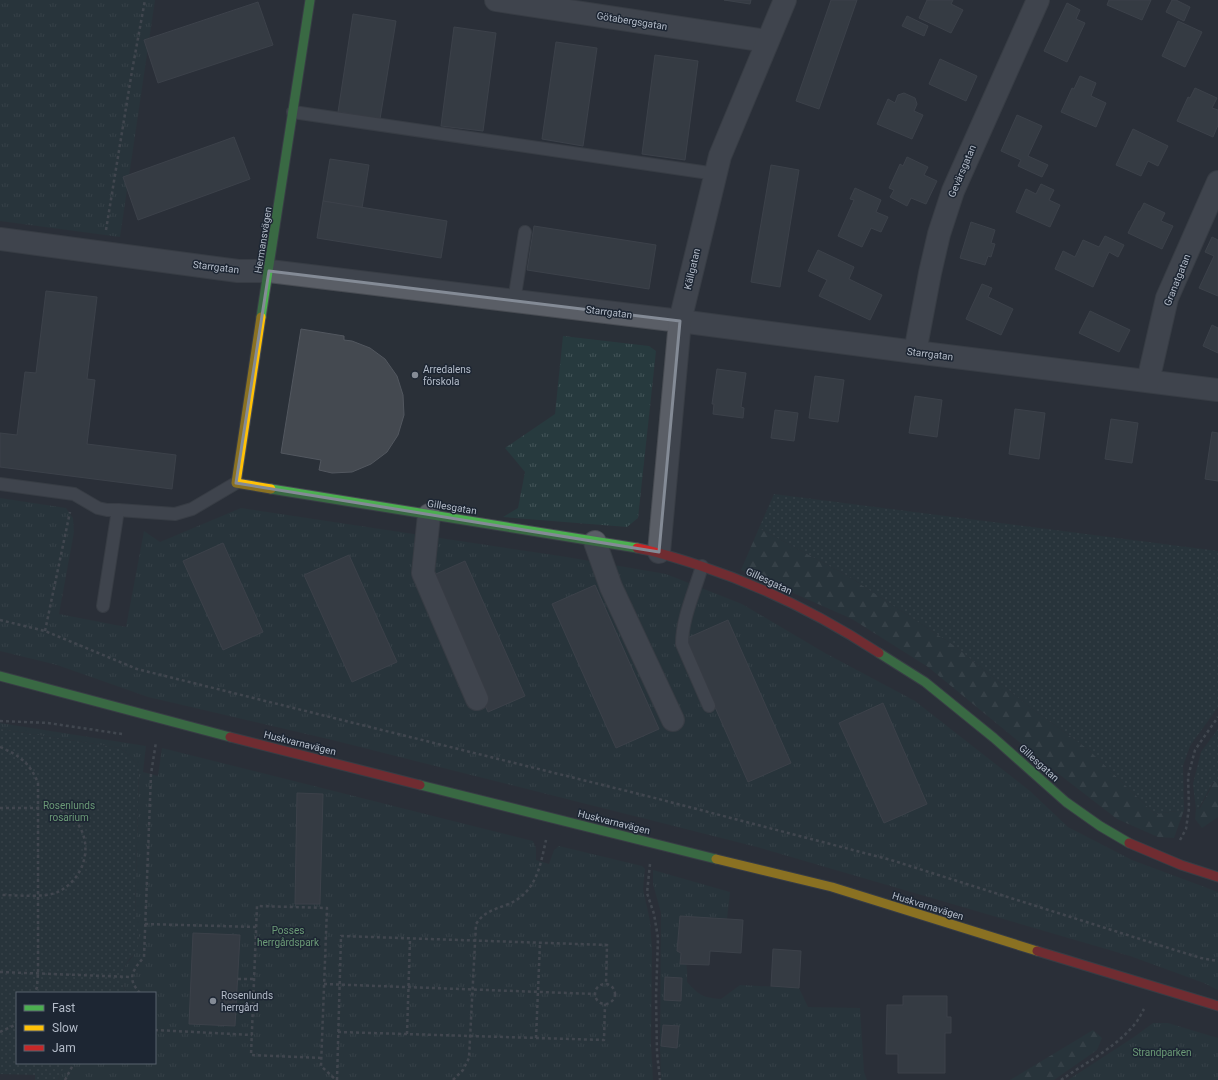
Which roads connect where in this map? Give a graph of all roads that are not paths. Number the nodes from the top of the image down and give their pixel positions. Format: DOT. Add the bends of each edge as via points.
graph roads {
  1 [pos="310,0"];
  2 [pos="496,0"];
  3 [pos="785,0"];
  4 [pos="1038,0"];
  5 [pos="767,41"];
  6 [pos="293,112"];
  7 [pos="716,174"];
  8 [pos="1218,182"];
  9 [pos="525,232"];
  10 [pos="0,239"];
  11 [pos="269,271"];
  12 [pos="514,301"];
  13 [pos="680,321"];
  14 [pos="915,352"];
  15 [pos="1148,381"];
  16 [pos="1218,390"];
  17 [pos="236,483"];
  18 [pos="0,484"];
  19 [pos="118,510"];
  20 [pos="429,515"];
  21 [pos="595,542"];
  22 [pos="659,552"];
  23 [pos="702,566"];
  24 [pos="103,606"];
  25 [pos="0,676"];
  26 [pos="477,699"];
  27 [pos="709,706"];
  28 [pos="673,720"];
  29 [pos="1218,877"];
  30 [pos="1218,1006"];
  1 -- 6 [label="street, Hermansvägen"];
  2 -- 5 [label="street, Götabergsgatan"];
  3 -- 5 [label="street, Källgatan"];
  4 -- 14 [label="street, Gevärsgatan" via="953,191 939,234"];
  5 -- 7 [label="street, Källgatan" via="720,156"];
  6 -- 7 [label="lane"];
  6 -- 11 [label="street, Hermansvägen"];
  7 -- 13 [label="street, Källgatan"];
  8 -- 15 [label="street, Granatgatan" via="1167,298"];
  9 -- 12 [label="lane"];
  10 -- 11 [label="street, Starrgatan" via="238,270"];
  11 -- 12 [label="street, Starrgatan"];
  11 -- 17 [label="street, Hermansvägen"];
  12 -- 13 [label="street, Starrgatan"];
  13 -- 14 [label="street, Starrgatan"];
  13 -- 22 [label="street, Källgatan"];
  14 -- 15 [label="street, Starrgatan"];
  15 -- 16 [label="street, Starrgatan"];
  17 -- 19 [label="lane" via="192,509 175,514"];
  17 -- 20 [label="street, Gillesgatan"];
  18 -- 19 [label="lane" via="74,494 98,508"];
  19 -- 24 [label="lane"];
  20 -- 21 [label="street, Gillesgatan"];
  20 -- 26 [label="street" via="423,573"];
  21 -- 22 [label="street, Gillesgatan"];
  21 -- 28 [label="street" via="610,587"];
  22 -- 23 [label="street, Gillesgatan"];
  23 -- 27 [label="lane" via="686,619 682,644"];
  23 -- 29 [label="street, Gillesgatan" via="771,593 867,645 924,682 994,738 1066,802 1100,826 1134,846"];
  25 -- 30 [label="street, Huskvarnavägen" via="163,720 832,887"];
}
